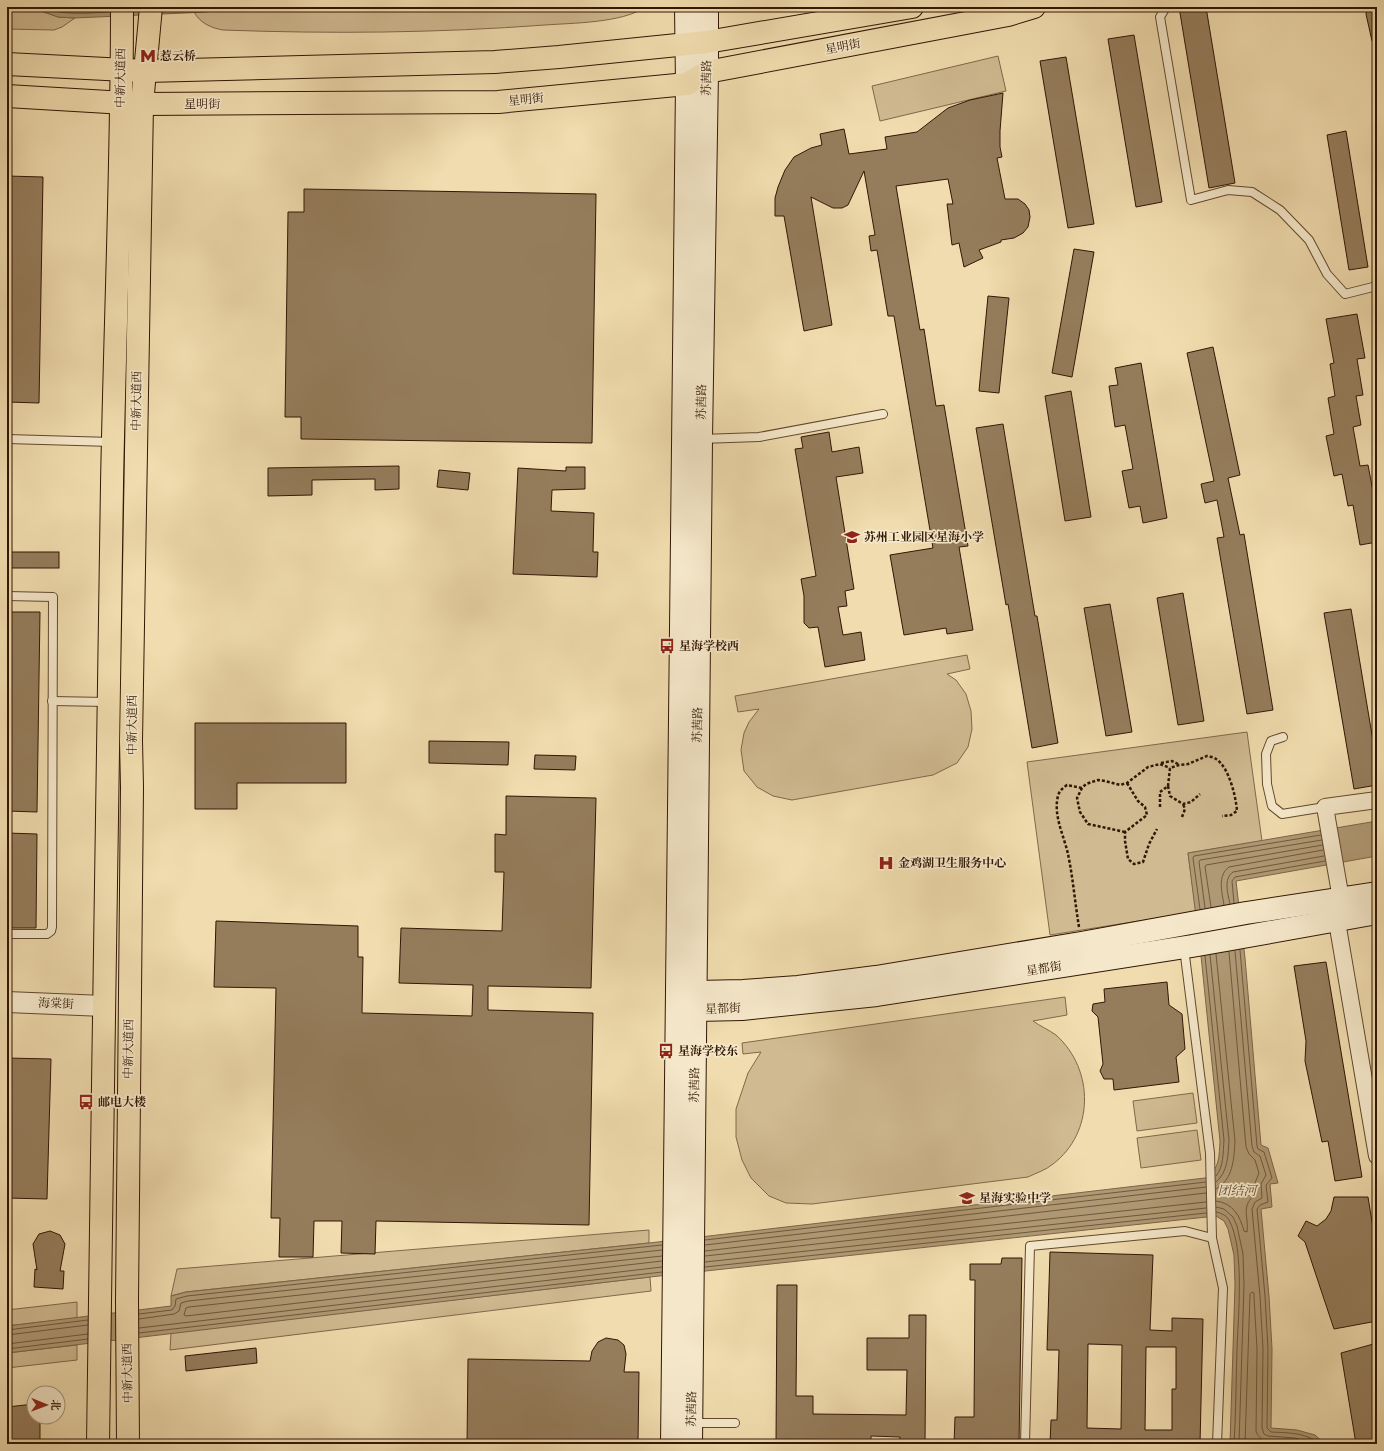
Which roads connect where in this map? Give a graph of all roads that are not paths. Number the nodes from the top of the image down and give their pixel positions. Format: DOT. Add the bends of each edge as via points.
graph roads {
  1 [pos="686,7"];
  2 [pos="707,7"];
  3 [pos="912,7"];
  4 [pos="1034,7"];
  5 [pos="1166,7"];
  6 [pos="150,14"];
  7 [pos="122,15"];
  8 [pos="708,42"];
  9 [pos="686,44"];
  10 [pos="7,64"];
  11 [pos="122,70"];
  12 [pos="146,71"];
  13 [pos="707,72"];
  14 [pos="687,84"];
  15 [pos="7,96"];
  16 [pos="132,103"];
  17 [pos="1377,286"];
  18 [pos="883,414"];
  19 [pos="7,439"];
  20 [pos="701,439"];
  21 [pos="112,442"];
  22 [pos="7,596"];
  23 [pos="52,701"];
  24 [pos="108,702"];
  25 [pos="1283,737"];
  26 [pos="1377,800"];
  27 [pos="1324,807"];
  28 [pos="1377,893"];
  29 [pos="1337,906"];
  30 [pos="1377,913"];
  31 [pos="7,934"];
  32 [pos="1188,947"];
  33 [pos="690,1001"];
  34 [pos="7,1002"];
  35 [pos="104,1006"];
  36 [pos="1377,1156"];
  37 [pos="1212,1238"];
  38 [pos="683,1295"];
  39 [pos="735,1423"];
  40 [pos="691,1433"];
  41 [pos="98,1444"];
  42 [pos="128,1444"];
  43 [pos="672,1444"];
  44 [pos="1026,1444"];
  45 [pos="1217,1444"];
  1 -- 9 [label="main road, 苏茜路"];
  2 -- 8 [label="main road, 苏茜路"];
  3 -- 8 [label="main road"];
  4 -- 13 [label="main road, 星明街" via="1008,15"];
  5 -- 17 [label="lane" via="1160,17 1191,200 1228,190 1252,192 1280,210 1309,240 1326,274 1345,294"];
  6 -- 12 [label="main road, 中新大道西"];
  7 -- 11 [label="main road, 中新大道西"];
  8 -- 9 [label="main road"];
  8 -- 13 [label="main road, 苏茜路"];
  9 -- 12 [label="main road" via="495,62"];
  9 -- 14 [label="main road, 苏茜路"];
  10 -- 11 [label="main road"];
  11 -- 12 [label="main road"];
  11 -- 16 [label="main road, 中新大道西"];
  12 -- 16 [label="main road, 中新大道西"];
  13 -- 14 [label="main road, 星明街"];
  13 -- 20 [label="main road, 苏茜路"];
  14 -- 16 [label="main road, 星明街" via="498,102"];
  14 -- 33 [label="main road, 苏茜路"];
  15 -- 16 [label="main road, 星明街"];
  16 -- 21 [label="main road, 中新大道西"];
  16 -- 42 [label="main road, 中新大道西" via="132,787"];
  18 -- 20 [label="lane" via="759,437"];
  19 -- 21 [label="lane"];
  20 -- 33 [label="main road, 苏茜路"];
  21 -- 24 [label="main road, 中新大道西"];
  22 -- 23 [label="lane" via="53,597"];
  23 -- 24 [label="lane"];
  23 -- 31 [label="lane" via="52,927 46,934"];
  24 -- 35 [label="main road, 中新大道西"];
  25 -- 27 [label="lane" via="1271,741 1266,754 1267,784 1272,806 1282,814"];
  26 -- 27 [label="street"];
  27 -- 29 [label="street" via="1337,874"];
  28 -- 29 [label="main road, 星都街"];
  29 -- 30 [label="main road, 星都街"];
  29 -- 32 [label="main road, 星都街" via="1250,935"];
  29 -- 33 [label="main road, 星都街" via="1246,913 876,977 743,991"];
  29 -- 36 [label="street"];
  32 -- 33 [label="main road, 星都街" via="877,995 749,1008"];
  32 -- 37 [label="lane" via="1210,1153"];
  33 -- 38 [label="main road, 苏茜路"];
  34 -- 35 [label="street, 海棠街"];
  35 -- 41 [label="main road, 中新大道西"];
  37 -- 44 [label="lane" via="1185,1231 1030,1246"];
  37 -- 45 [label="lane" via="1223,1288"];
  38 -- 40 [label="main road, 苏茜路"];
  38 -- 43 [label="main road, 苏茜路"];
  39 -- 40 [label="lane"];
}
